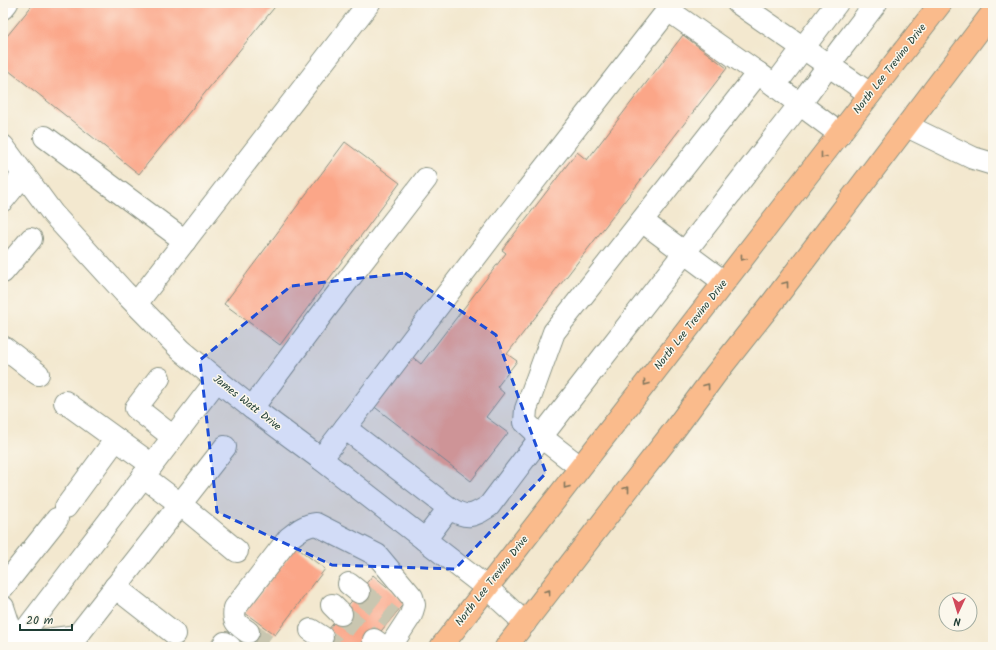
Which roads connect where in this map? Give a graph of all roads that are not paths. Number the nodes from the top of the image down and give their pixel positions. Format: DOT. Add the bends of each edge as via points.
graph roads {
  1 [pos="7,3"];
  2 [pos="369,3"];
  3 [pos="738,3"];
  4 [pos="837,3"];
  5 [pos="876,3"];
  6 [pos="941,3"];
  7 [pos="3,8"];
  8 [pos="993,12"];
  9 [pos="803,48"];
  10 [pos="828,66"];
  11 [pos="766,79"];
  12 [pos="870,94"];
  13 [pos="800,104"];
  14 [pos="907,126"];
  15 [pos="840,134"];
  16 [pos="45,137"];
  17 [pos="3,146"];
  18 [pos="993,164"];
  19 [pos="24,174"];
  20 [pos="426,179"];
  21 [pos="3,200"];
  22 [pos="642,221"];
  23 [pos="31,239"];
  24 [pos="185,241"];
  25 [pos="684,253"];
  26 [pos="3,272"];
  27 [pos="724,282"];
  28 [pos="136,304"];
  29 [pos="3,347"];
  30 [pos="38,374"];
  31 [pos="159,378"];
  32 [pos="217,380"];
  33 [pos="66,402"];
  34 [pos="252,408"];
  35 [pos="344,428"];
  36 [pos="173,437"];
  37 [pos="541,437"];
  38 [pos="116,439"];
  39 [pos="224,447"];
  40 [pos="321,459"];
  41 [pos="580,467"];
  42 [pos="147,471"];
  43 [pos="180,504"];
  44 [pos="449,508"];
  45 [pos="425,540"];
  46 [pos="237,551"];
  47 [pos="3,587"];
  48 [pos="115,587"];
  49 [pos="487,588"];
  50 [pos="3,607"];
  51 [pos="524,623"];
  52 [pos="248,632"];
  53 [pos="175,634"];
  54 [pos="383,645"];
  55 [pos="13,646"];
  56 [pos="222,647"];
  57 [pos="230,647"];
  58 [pos="441,647"];
  59 [pos="506,647"];
  1 -- 7 [label="street"];
  2 -- 24 [label="street"];
  3 -- 9 [label="street"];
  4 -- 9 [label="street"];
  5 -- 10 [label="street"];
  6 -- 12 [label="main road, North Lee Trevino Drive"];
  8 -- 14 [label="main road"];
  9 -- 10 [label="street"];
  9 -- 11 [label="street"];
  10 -- 12 [label="street"];
  10 -- 13 [label="street"];
  11 -- 13 [label="street"];
  11 -- 22 [label="street"];
  11 -- 35 [label="street" via="668,10"];
  12 -- 15 [label="main road, North Lee Trevino Drive"];
  13 -- 15 [label="street"];
  13 -- 25 [label="street"];
  14 -- 18 [label="street" via="973,158"];
  51 -- 14 [label="main road, one-way"];
  15 -- 27 [label="main road, North Lee Trevino Drive, one-way"];
  16 -- 24 [label="street"];
  17 -- 19 [label="street, James Watt Drive"];
  19 -- 21 [label="street"];
  19 -- 28 [label="street, James Watt Drive" via="53,214"];
  20 -- 34 [label="street"];
  22 -- 25 [label="street"];
  22 -- 37 [label="street" via="554,332 526,409 525,422"];
  23 -- 26 [label="street"];
  24 -- 28 [label="street"];
  25 -- 27 [label="street"];
  25 -- 37 [label="street"];
  27 -- 41 [label="main road, North Lee Trevino Drive, one-way"];
  28 -- 32 [label="street, James Watt Drive" via="181,350"];
  29 -- 30 [label="street"];
  31 -- 36 [label="street" via="136,408"];
  32 -- 34 [label="street, James Watt Drive"];
  32 -- 36 [label="street"];
  33 -- 38 [label="street"];
  34 -- 40 [label="street, James Watt Drive"];
  35 -- 40 [label="street"];
  35 -- 44 [label="street"];
  36 -- 42 [label="street"];
  37 -- 41 [label="street"];
  37 -- 44 [label="street" via="489,506 468,516 458,514"];
  38 -- 42 [label="street"];
  38 -- 47 [label="street"];
  39 -- 43 [label="street"];
  40 -- 45 [label="street, James Watt Drive"];
  41 -- 49 [label="main road, North Lee Trevino Drive, one-way"];
  42 -- 43 [label="street"];
  42 -- 55 [label="street"];
  43 -- 46 [label="street"];
  43 -- 48 [label="street"];
  44 -- 45 [label="street"];
  45 -- 49 [label="street, James Watt Drive"];
  48 -- 53 [label="street"];
  48 -- 55 [label="street" via="77,636"];
  49 -- 51 [label="street, James Watt Drive"];
  49 -- 58 [label="main road, North Lee Trevino Drive"];
  50 -- 55 [label="street"];
  51 -- 59 [label="main road"];
  52 -- 54 [label="street" via="235,620 235,608 289,538 298,530 316,524 378,555 412,597 414,605 411,615 397,623"];
  56 -- 57 [label="street" via="225,643"];
}
